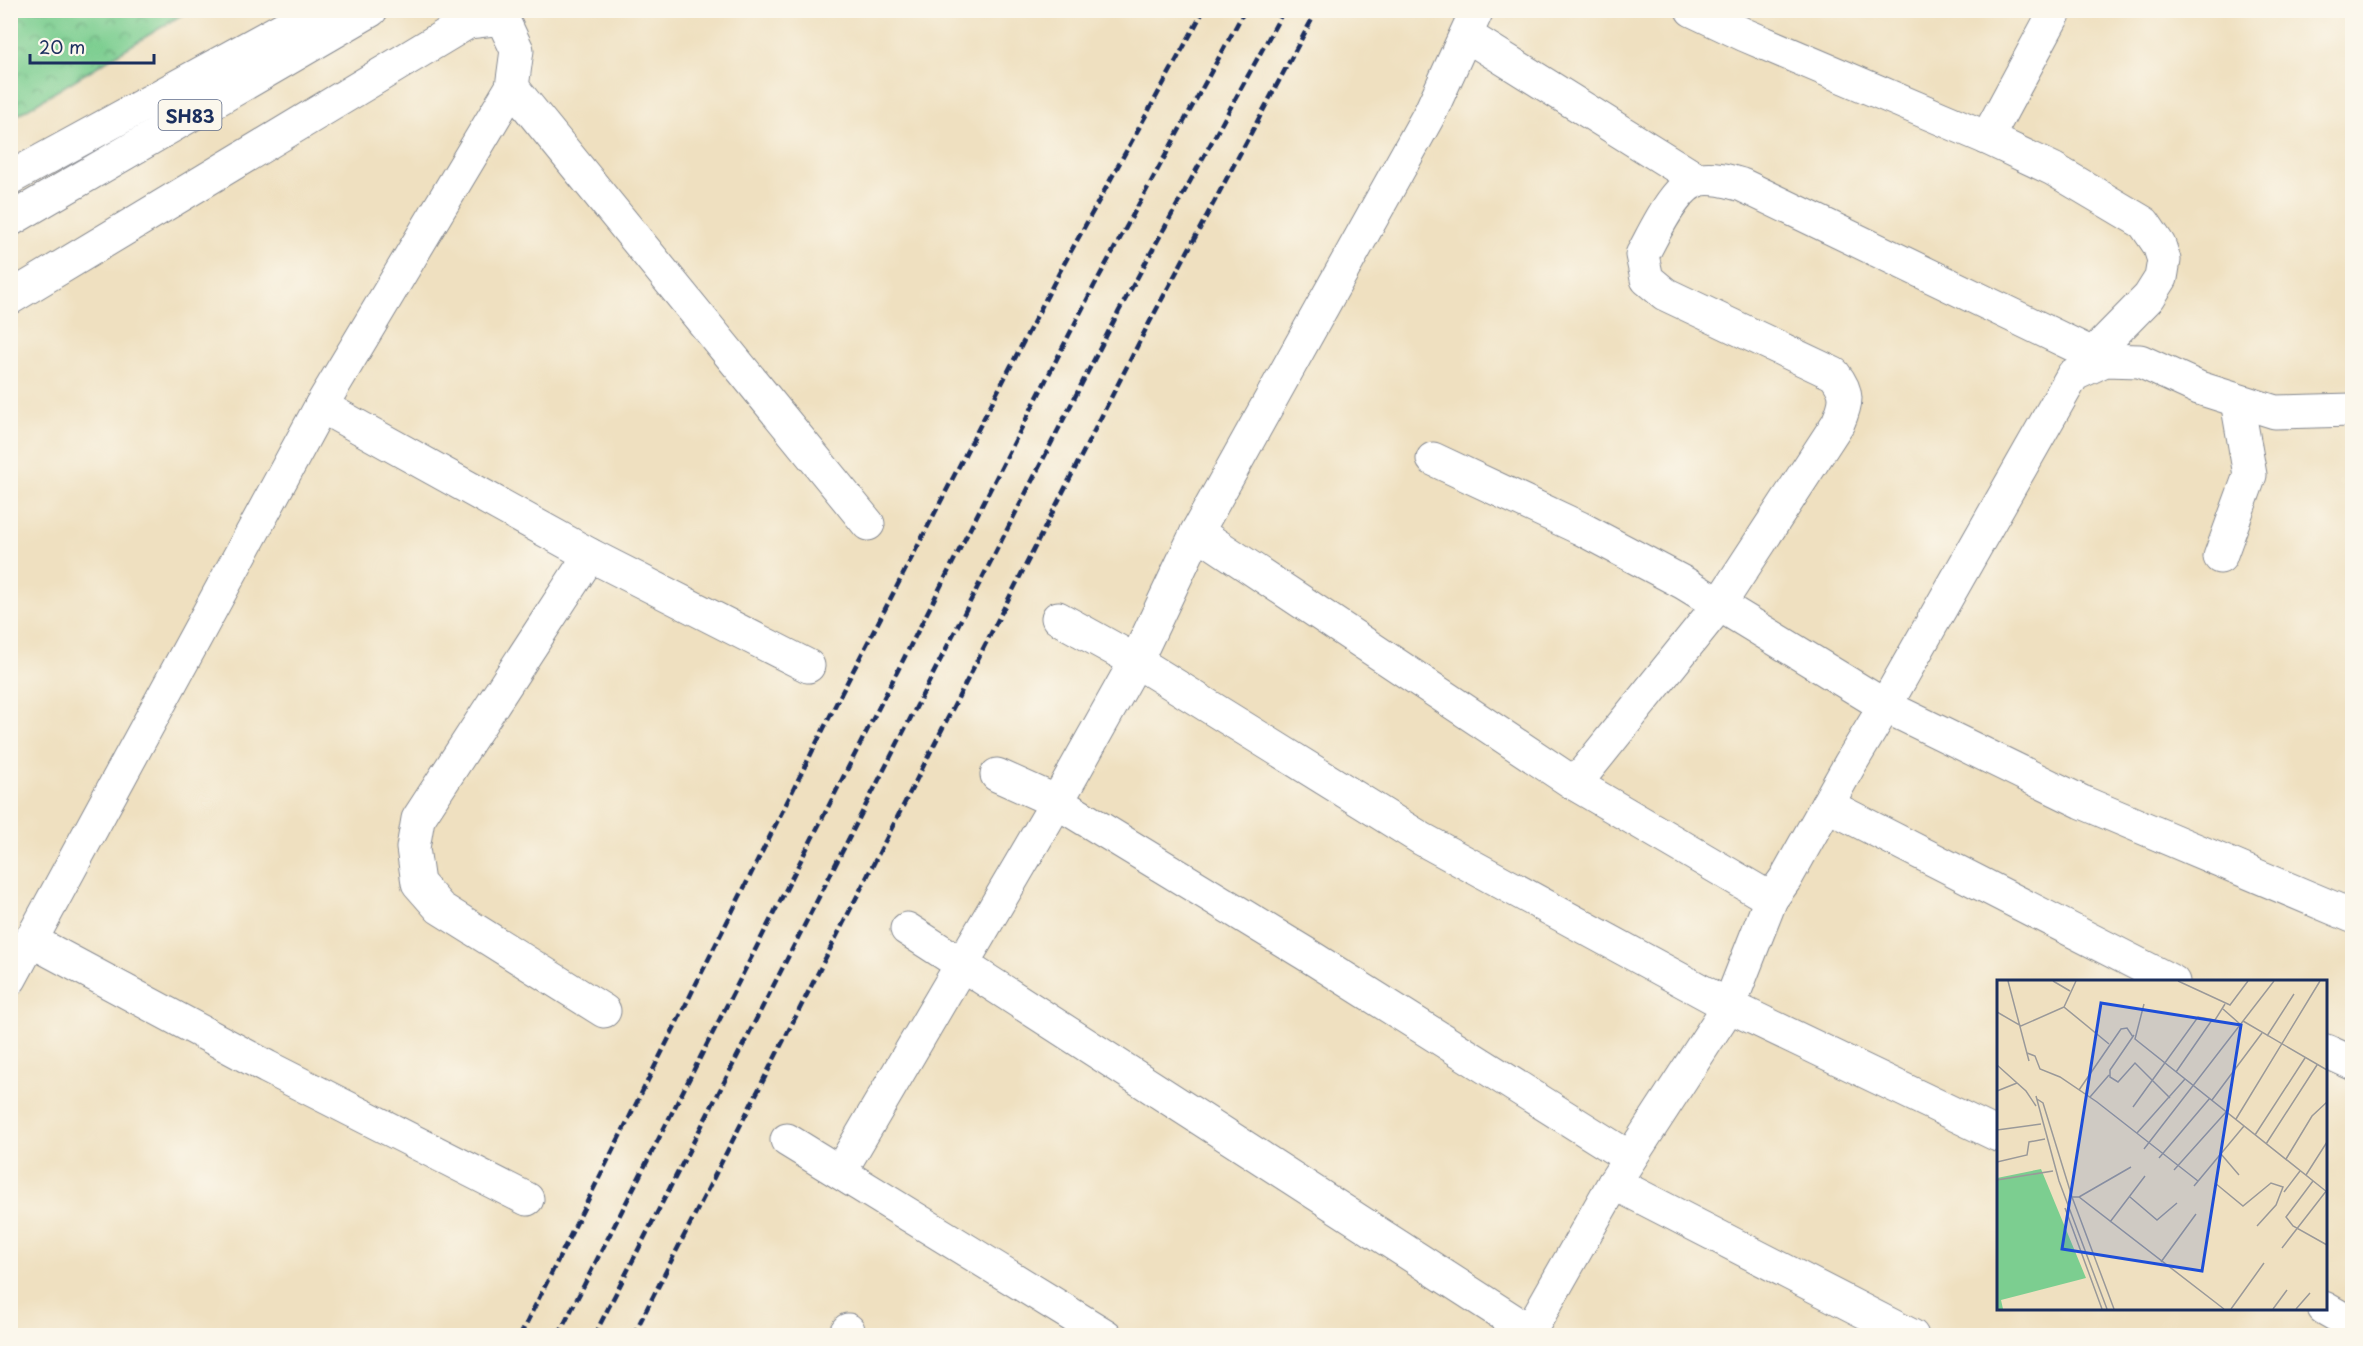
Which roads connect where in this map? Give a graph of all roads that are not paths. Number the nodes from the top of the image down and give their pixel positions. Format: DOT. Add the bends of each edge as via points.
graph roads {
  1 [pos="317,10"];
  2 [pos="370,10"];
  3 [pos="1692,10"];
  4 [pos="2056,10"];
  5 [pos="510,14"];
  6 [pos="1472,23"];
  7 [pos="512,87"];
  8 [pos="1987,138"];
  9 [pos="10,178"];
  10 [pos="1698,180"];
  11 [pos="10,220"];
  12 [pos="10,298"];
  13 [pos="2099,357"];
  14 [pos="2237,401"];
  15 [pos="321,406"];
  16 [pos="2352,410"];
  17 [pos="1433,459"];
  18 [pos="868,524"];
  19 [pos="1197,532"];
  20 [pos="590,555"];
  21 [pos="2220,557"];
  22 [pos="1719,605"];
  23 [pos="1058,618"];
  24 [pos="1136,661"];
  25 [pos="808,666"];
  26 [pos="1885,706"];
  27 [pos="997,775"];
  28 [pos="1575,784"];
  29 [pos="1057,802"];
  30 [pos="1827,805"];
  31 [pos="1771,899"];
  32 [pos="2352,916"];
  33 [pos="907,929"];
  34 [pos="30,940"];
  35 [pos="961,964"];
  36 [pos="10,979"];
  37 [pos="2171,980"];
  38 [pos="1729,1006"];
  39 [pos="604,1011"];
  40 [pos="2327,1052"];
  41 [pos="2352,1063"];
  42 [pos="1997,1135"];
  43 [pos="787,1140"];
  44 [pos="1622,1170"];
  45 [pos="840,1172"];
  46 [pos="527,1199"];
  47 [pos="2327,1310"];
  48 [pos="2352,1324"];
  49 [pos="1528,1333"];
  50 [pos="1106,1335"];
  51 [pos="1912,1335"];
  1 -- 9 [label="street"];
  2 -- 11 [label="street, SH83"];
  3 -- 8 [label="street"];
  4 -- 8 [label="street"];
  5 -- 7 [label="street" via="517,50"];
  5 -- 12 [label="street" via="468,22"];
  6 -- 10 [label="street"];
  6 -- 19 [label="street" via="1430,113"];
  7 -- 15 [label="street"];
  7 -- 18 [label="street"];
  8 -- 13 [label="street" via="2053,169 2144,223 2159,245 2164,260 2161,278"];
  10 -- 13 [label="street" via="1719,179 1742,185"];
  10 -- 22 [label="street" via="1678,193 1642,255 1647,279 1665,294 1834,374 1843,386 1846,404 1838,423"];
  13 -- 14 [label="street" via="2140,361"];
  13 -- 26 [label="street" via="2073,375"];
  14 -- 16 [label="street" via="2275,412"];
  14 -- 21 [label="street" via="2250,475"];
  15 -- 20 [label="street"];
  15 -- 34 [label="street"];
  17 -- 22 [label="street" via="1580,528"];
  19 -- 24 [label="street"];
  19 -- 28 [label="street"];
  20 -- 25 [label="street"];
  20 -- 39 [label="street" via="418,819 413,848 418,883 440,908"];
  22 -- 26 [label="street"];
  22 -- 28 [label="street"];
  23 -- 24 [label="street"];
  24 -- 29 [label="street"];
  24 -- 38 [label="street" via="1422,839"];
  26 -- 30 [label="street"];
  26 -- 32 [label="street" via="2082,802"];
  27 -- 29 [label="street"];
  28 -- 31 [label="street"];
  29 -- 35 [label="street"];
  29 -- 44 [label="street" via="1316,960"];
  30 -- 31 [label="street"];
  30 -- 37 [label="street"];
  31 -- 38 [label="street"];
  33 -- 35 [label="street"];
  34 -- 36 [label="street"];
  34 -- 46 [label="street"];
  35 -- 45 [label="street"];
  35 -- 49 [label="street"];
  38 -- 42 [label="street"];
  38 -- 44 [label="street"];
  40 -- 41 [label="street"];
  43 -- 45 [label="street"];
  44 -- 49 [label="street"];
  44 -- 51 [label="street"];
  45 -- 50 [label="street"];
  47 -- 48 [label="street"];
}
